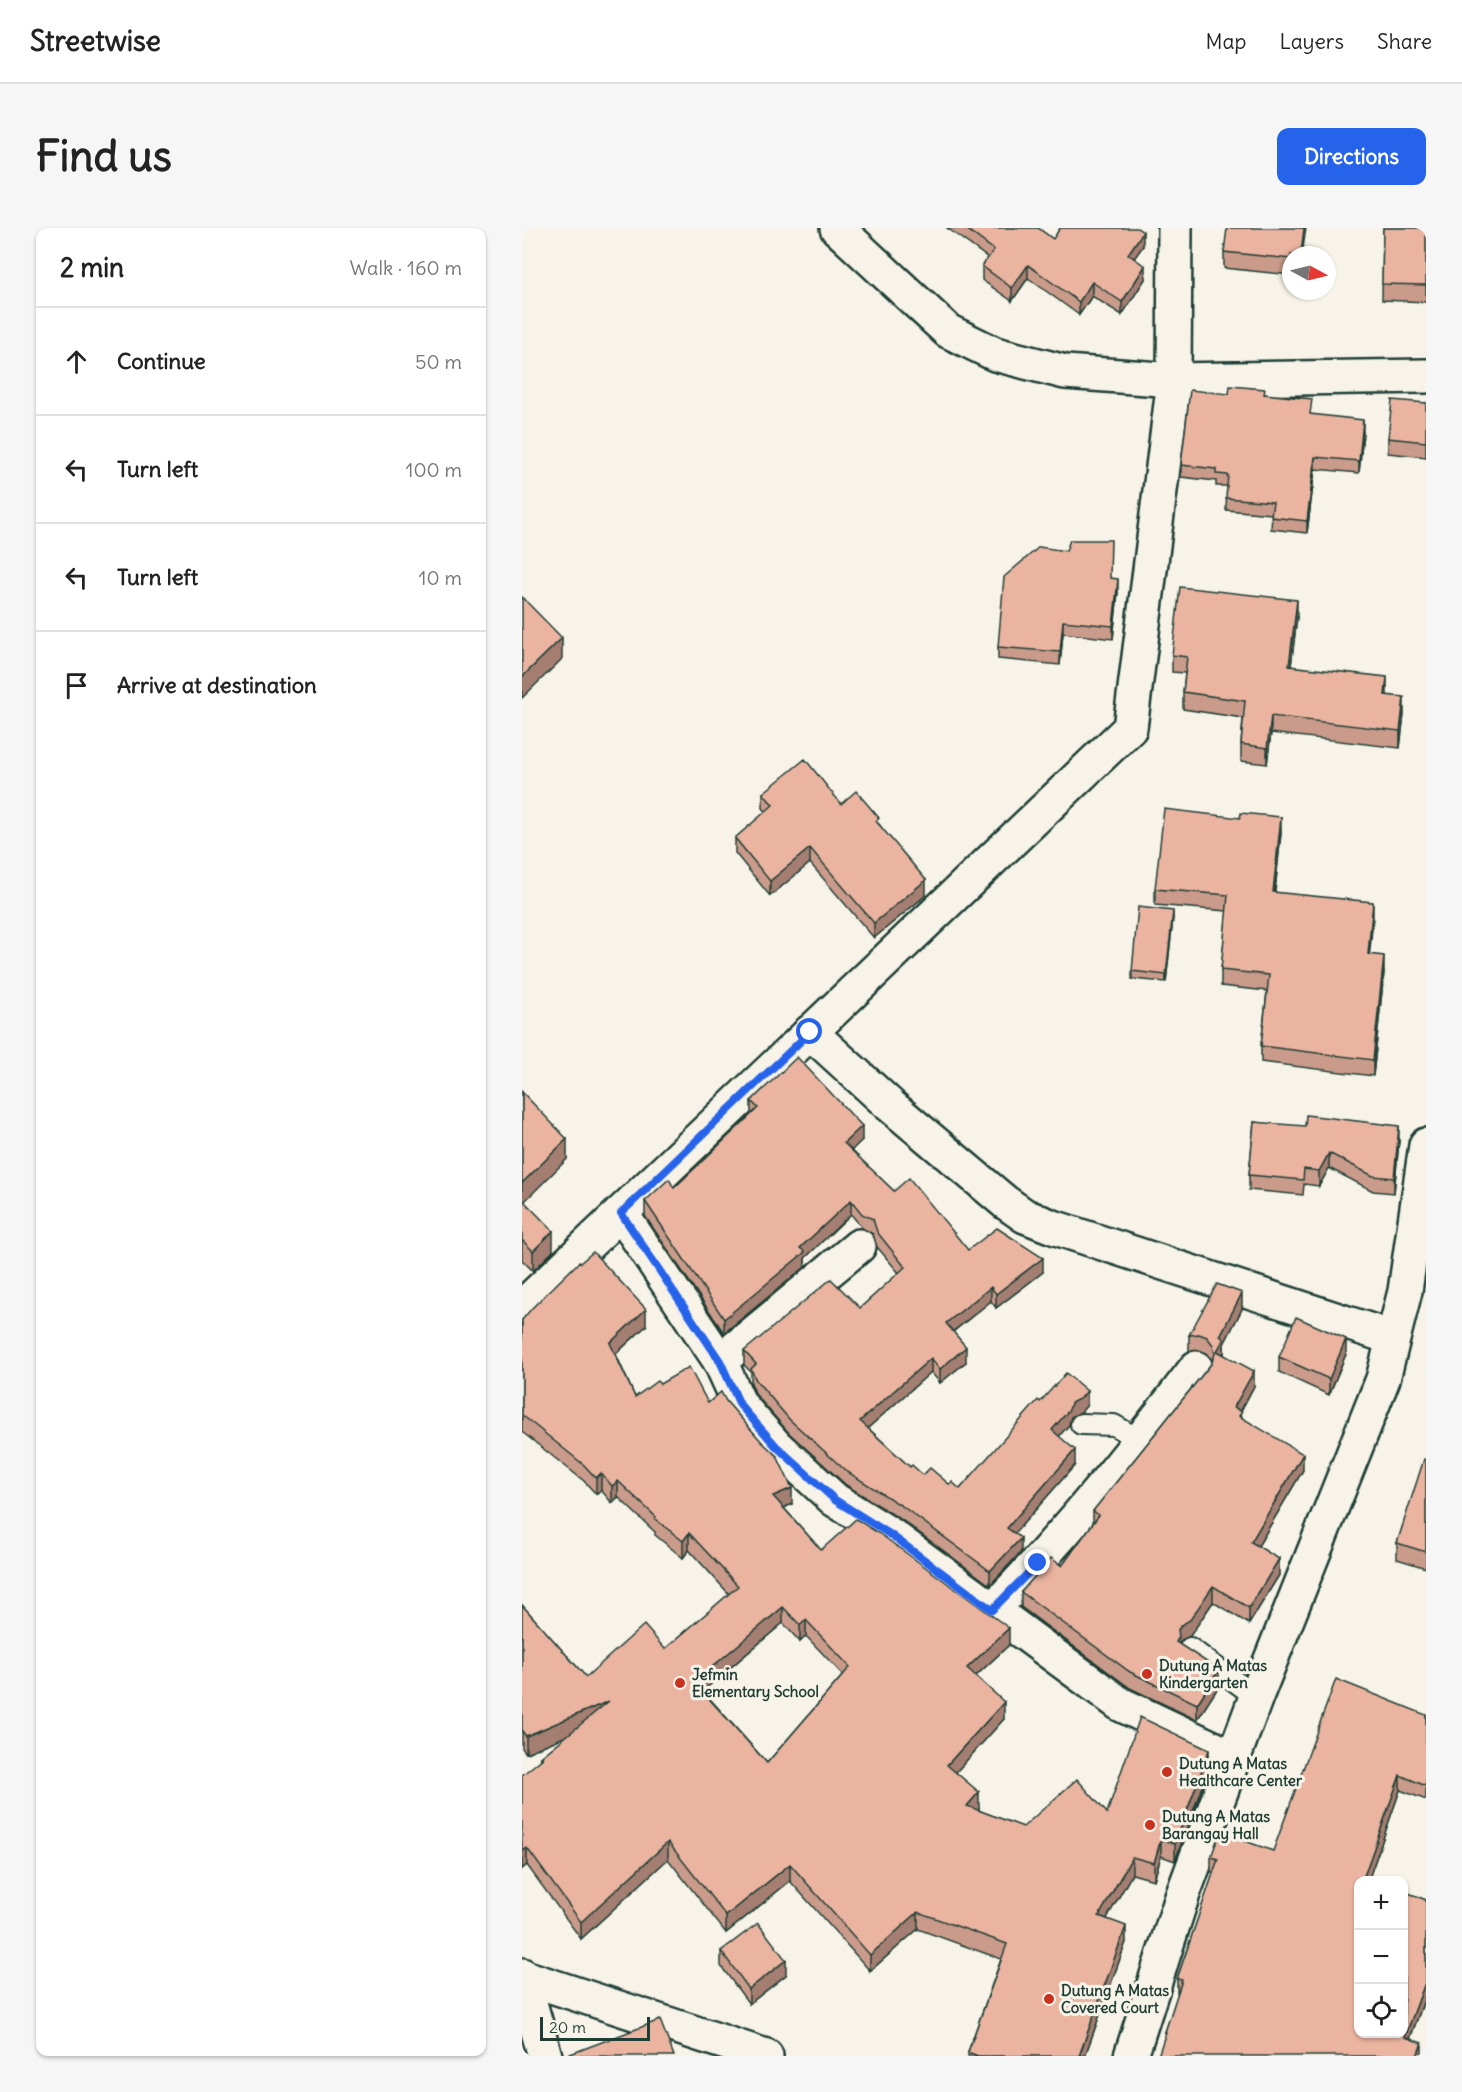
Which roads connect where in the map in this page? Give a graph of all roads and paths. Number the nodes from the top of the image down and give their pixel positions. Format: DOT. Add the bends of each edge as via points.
graph roads {
  1 [pos="837,228"];
  2 [pos="1175,228"];
  3 [pos="1426,376"];
  4 [pos="1174,380"];
  5 [pos="810,1032"];
  6 [pos="1426,1145"];
  7 [pos="621,1213"];
  8 [pos="859,1246"];
  9 [pos="522,1307"];
  10 [pos="1393,1338"];
  11 [pos="720,1361"];
  12 [pos="1196,1368"];
  13 [pos="1081,1424"];
  14 [pos="1141,1441"];
  15 [pos="992,1610"];
  16 [pos="1190,1648"];
  17 [pos="1256,1697"];
  18 [pos="1234,1758"];
  19 [pos="523,1976"];
  20 [pos="545,2056"];
  21 [pos="766,2056"];
  22 [pos="1131,2056"];
  1 -- 4 [label="street" via="948,331 995,354 1065,372"];
  2 -- 4 [label="street"];
  3 -- 4 [label="street"];
  4 -- 5 [label="street" via="1130,728"];
  5 -- 7 [label="street"];
  5 -- 10 [label="street" via="891,1106 1025,1216"];
  6 -- 10 [label="street" via="1405,1291"];
  7 -- 9 [label="street"];
  7 -- 11 [label="street"];
  8 -- 11 [label="street"];
  10 -- 17 [label="street" via="1383,1379"];
  11 -- 15 [label="street" via="740,1405 784,1454 835,1500 891,1535"];
  12 -- 14 [label="street"];
  13 -- 14 [label="lane" via="1114,1425"];
  14 -- 15 [label="street" via="1038,1563"];
  15 -- 18 [label="street" via="1120,1704"];
  16 -- 17 [label="lane"];
  17 -- 18 [label="street"];
  18 -- 22 [label="street"];
  19 -- 20 [label="street"];
  19 -- 21 [label="street"];
}
